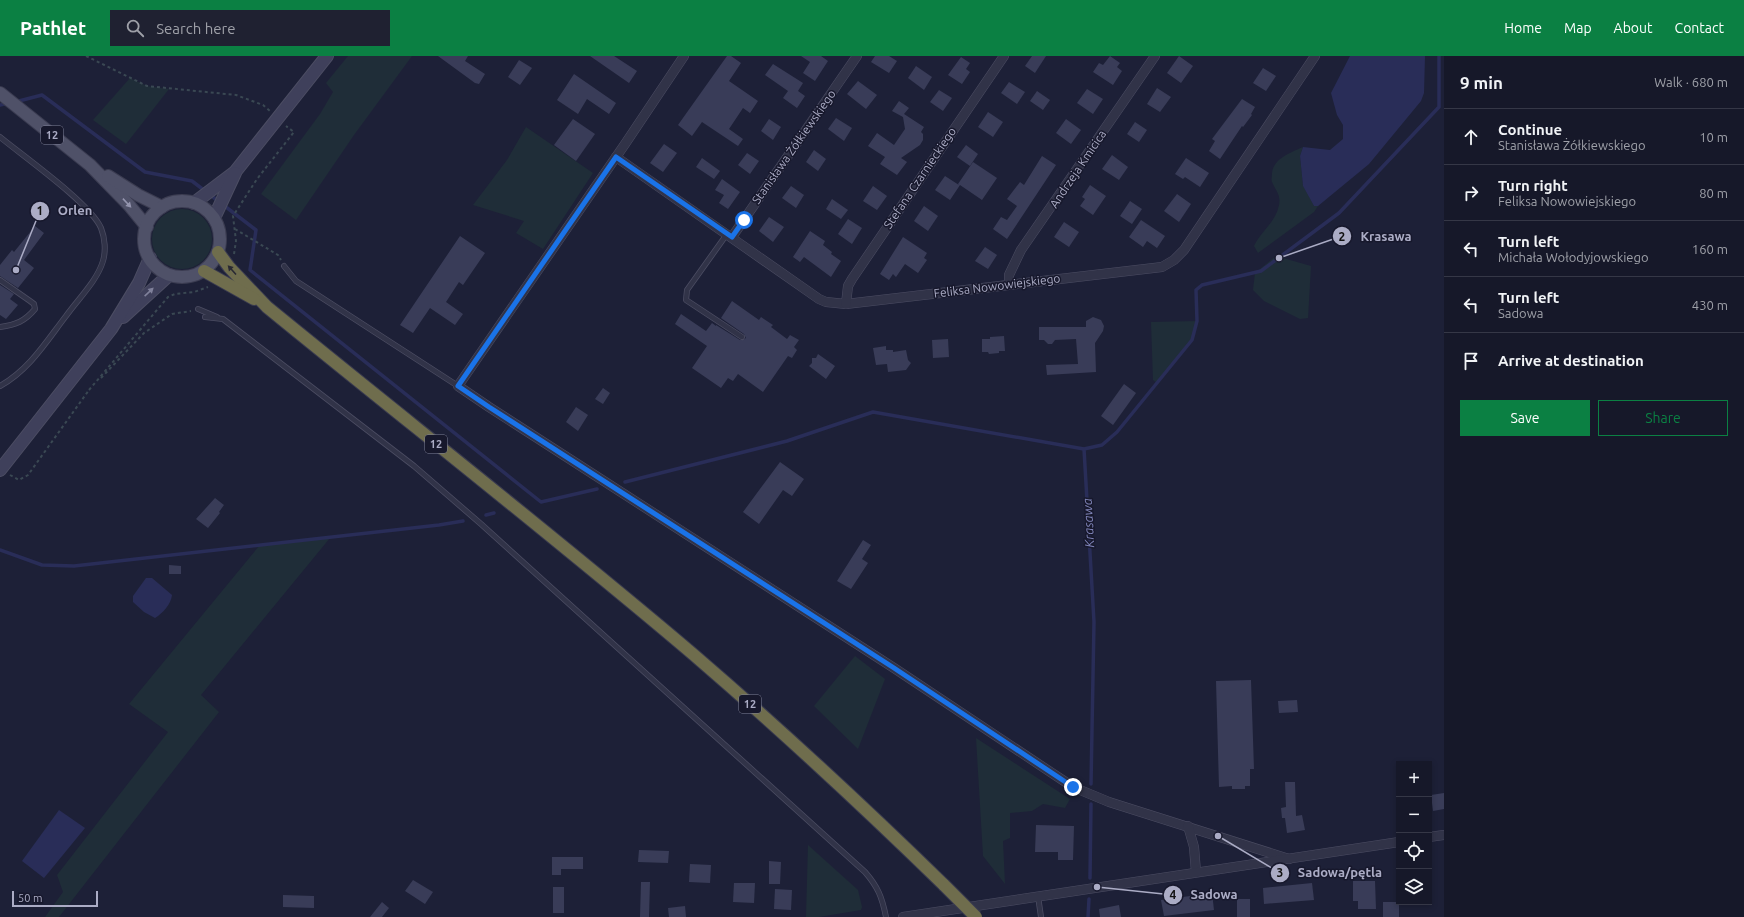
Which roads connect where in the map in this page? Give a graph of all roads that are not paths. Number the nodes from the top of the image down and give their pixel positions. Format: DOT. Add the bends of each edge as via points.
graph roads {
  1 [pos="327,56"];
  2 [pos="684,56"];
  3 [pos="857,56"];
  4 [pos="1004,56"];
  5 [pos="1155,56"];
  6 [pos="1316,56"];
  7 [pos="8,99"];
  8 [pos="0,137"];
  9 [pos="616,157"];
  10 [pos="90,165"];
  11 [pos="235,172"];
  12 [pos="203,196"];
  13 [pos="162,207"];
  14 [pos="219,208"];
  15 [pos="147,226"];
  16 [pos="729,236"];
  17 [pos="218,252"];
  18 [pos="150,258"];
  19 [pos="284,266"];
  20 [pos="204,271"];
  21 [pos="169,275"];
  22 [pos="0,280"];
  23 [pos="1009,285"];
  24 [pos="846,304"];
  25 [pos="267,307"];
  26 [pos="198,309"];
  27 [pos="206,317"];
  28 [pos="223,319"];
  29 [pos="0,327"];
  30 [pos="111,329"];
  31 [pos="742,337"];
  32 [pos="0,386"];
  33 [pos="458,386"];
  34 [pos="0,470"];
  35 [pos="1188,826"];
  36 [pos="1444,835"];
  37 [pos="1432,837"];
  38 [pos="1396,842"];
  39 [pos="1290,859"];
  40 [pos="1196,872"];
  41 [pos="1038,896"];
  42 [pos="959,913"];
  43 [pos="886,917"];
  44 [pos="903,917"];
  45 [pos="976,917"];
  46 [pos="1042,917"];
  1 -- 11 [label="main road"];
  2 -- 9 [label="street"];
  3 -- 16 [label="street, Stanisława Żółkiewskiego"];
  4 -- 24 [label="street, Stefana Czarnieckiego" via="852,279 848,286"];
  5 -- 23 [label="street, Andrzeja Kmicica" via="1022,250 1009,275"];
  6 -- 23 [label="street, Feliksa Nowowiejskiego" via="1184,250 1174,260 1162,267"];
  7 -- 10 [label="main road, 12"];
  8 -- 32 [label="lane" via="91,213 101,228 105,244 103,261 94,279 28,365"];
  9 -- 16 [label="street, Feliksa Nowowiejskiego"];
  9 -- 33 [label="street"];
  10 -- 13 [label="main road, 12"];
  10 -- 15 [label="main road, 12, one-way"];
  11 -- 12 [label="main road"];
  11 -- 14 [label="main road"];
  12 -- 13 [label="main road"];
  12 -- 14 [label="main road" via="205,209"];
  13 -- 15 [label="main road"];
  14 -- 17 [label="main road"];
  15 -- 18 [label="main road" via="144,237"];
  16 -- 24 [label="street, Feliksa Nowowiejskiego" via="819,300"];
  16 -- 31 [label="lane" via="687,290 686,300"];
  17 -- 20 [label="main road"];
  25 -- 17 [label="highway, 12, one-way"];
  18 -- 21 [label="main road" via="158,268"];
  18 -- 30 [label="main road" via="139,283"];
  19 -- 33 [label="lane" via="296,281"];
  20 -- 21 [label="main road" via="192,276"];
  20 -- 25 [label="highway, 12"];
  30 -- 21 [label="main road, one-way"];
  22 -- 29 [label="lane" via="34,304 35,309 19,324"];
  23 -- 24 [label="street, Feliksa Nowowiejskiego"];
  25 -- 45 [label="highway, 12, bridge" via="547,532 694,655 800,750"];
  26 -- 28 [label="lane"];
  27 -- 28 [label="lane"];
  28 -- 43 [label="lane" via="391,448 481,524 865,872 877,886"];
  30 -- 34 [label="main road"];
  33 -- 35 [label="street" via="1073,787 1110,802"];
  35 -- 39 [label="street"];
  35 -- 40 [label="street" via="1194,847"];
  36 -- 37 [label="street"];
  38 -- 39 [label="street"];
  39 -- 40 [label="street"];
  40 -- 41 [label="street"];
  41 -- 42 [label="street"];
  41 -- 46 [label="lane"];
  42 -- 44 [label="street"];
}
